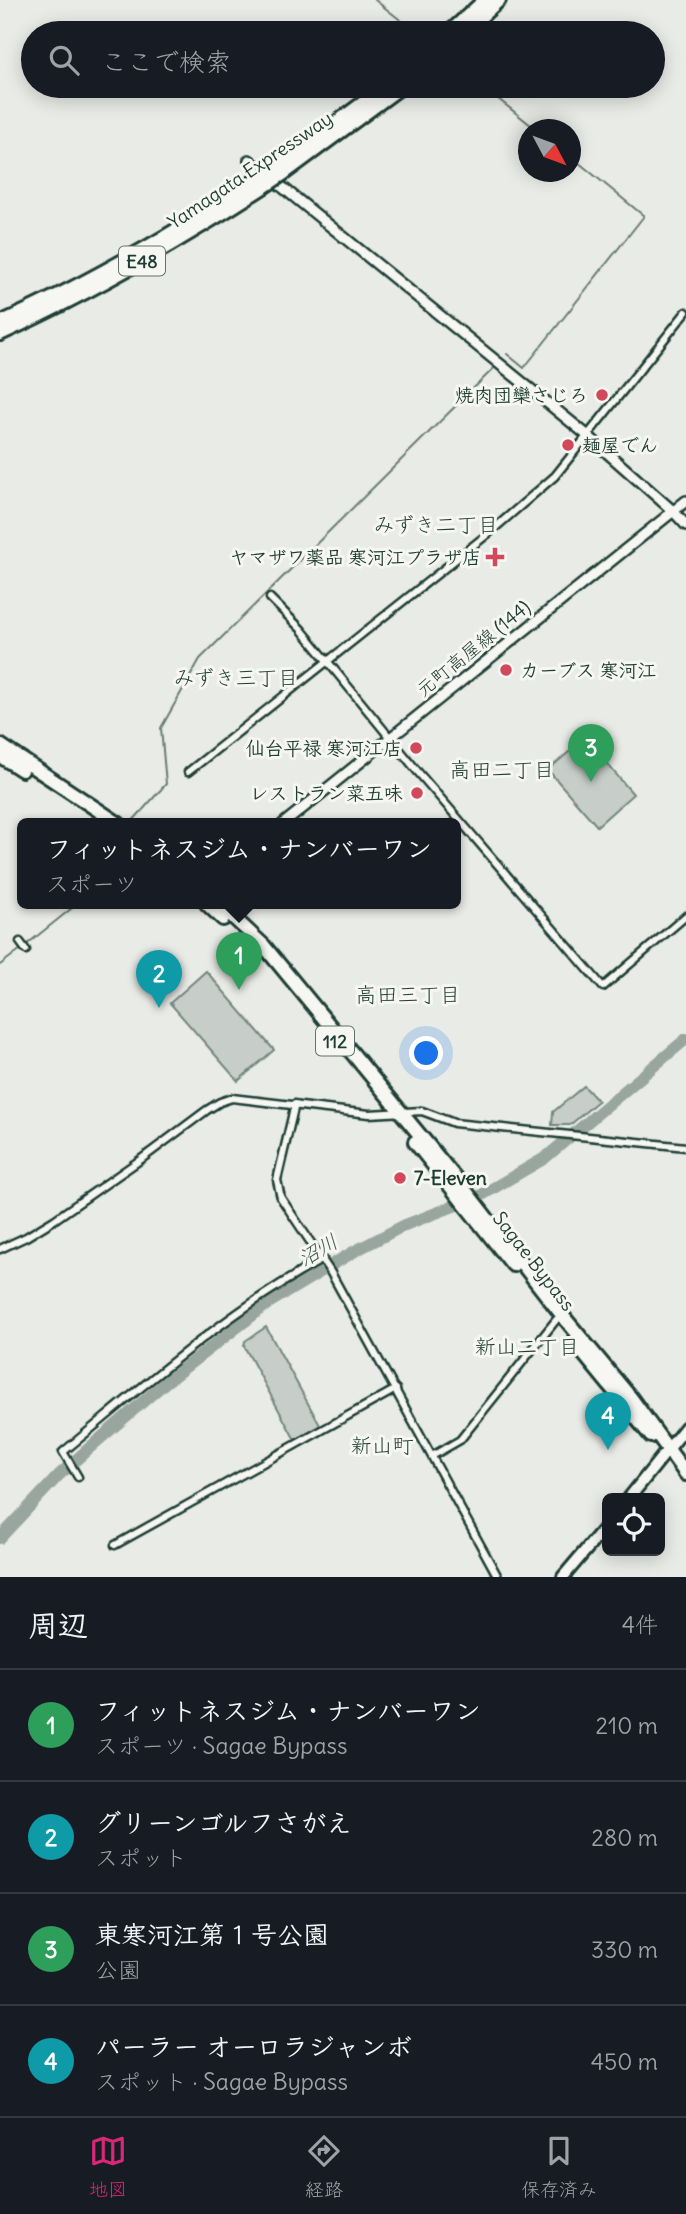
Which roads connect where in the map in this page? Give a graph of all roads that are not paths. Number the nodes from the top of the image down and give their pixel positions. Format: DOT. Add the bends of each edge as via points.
graph roads {
  1 [pos="485,0"];
  2 [pos="499,0"];
  3 [pos="462,21"];
  4 [pos="476,21"];
  5 [pos="371,98"];
  6 [pos="385,98"];
  7 [pos="249,160"];
  8 [pos="279,171"];
  9 [pos="686,312"];
  10 [pos="7,323"];
  11 [pos="0,334"];
  12 [pos="587,435"];
  13 [pos="686,501"];
  14 [pos="673,511"];
  15 [pos="686,525"];
  16 [pos="270,598"];
  17 [pos="328,662"];
  18 [pos="390,738"];
  19 [pos="0,746"];
  20 [pos="0,756"];
  21 [pos="188,772"];
  22 [pos="96,818"];
  23 [pos="111,818"];
  24 [pos="290,818"];
  25 [pos="458,818"];
  26 [pos="461,821"];
  27 [pos="212,909"];
  28 [pos="224,909"];
  29 [pos="686,916"];
  30 [pos="20,942"];
  31 [pos="26,950"];
  32 [pos="295,1104"];
  33 [pos="396,1113"];
  34 [pos="686,1147"];
  35 [pos="478,1214"];
  36 [pos="0,1249"];
  37 [pos="323,1259"];
  38 [pos="556,1320"];
  39 [pos="396,1389"];
  40 [pos="686,1427"];
  41 [pos="667,1451"];
  42 [pos="432,1456"];
  43 [pos="686,1474"];
  44 [pos="78,1477"];
  45 [pos="633,1493"];
  46 [pos="602,1531"];
  47 [pos="115,1545"];
  48 [pos="498,1577"];
  49 [pos="563,1577"];
  1 -- 3 [label="highway"];
  2 -- 4 [label="highway"];
  5 -- 8 [label="highway, Yamagata Expressway / E48"];
  6 -- 8 [label="highway, Yamagata Expressway / E48"];
  7 -- 12 [label="street"];
  8 -- 10 [label="highway, Yamagata Expressway / E48, bridge"];
  9 -- 12 [label="street"];
  10 -- 11 [label="highway, Yamagata Expressway / E48"];
  12 -- 14 [label="street"];
  12 -- 17 [label="street" via="555,476"];
  13 -- 14 [label="street, 元町高屋線 (144)"];
  14 -- 15 [label="street"];
  14 -- 18 [label="street, 元町高屋線 (144)"];
  16 -- 17 [label="street"];
  17 -- 18 [label="street"];
  17 -- 21 [label="street"];
  18 -- 24 [label="street, 元町高屋線 (144)"];
  18 -- 25 [label="street"];
  19 -- 23 [label="highway"];
  20 -- 22 [label="highway"];
  26 -- 29 [label="street" via="603,987"];
  27 -- 33 [label="highway, Sagae Bypass / 112" via="259,952"];
  28 -- 33 [label="highway, Sagae Bypass / 112" via="264,947"];
  30 -- 31 [label="street"];
  32 -- 33 [label="street"];
  32 -- 36 [label="street" via="232,1098 220,1102 76,1205"];
  32 -- 37 [label="street" via="277,1189"];
  33 -- 34 [label="street" via="422,1111 454,1123"];
  33 -- 35 [label="highway, Sagae Bypass / 112"];
  35 -- 38 [label="highway, Sagae Bypass / 112"];
  35 -- 41 [label="highway, Sagae Bypass / 112" via="631,1398"];
  37 -- 39 [label="street"];
  37 -- 44 [label="street" via="285,1280 186,1352 63,1452"];
  38 -- 41 [label="highway, Sagae Bypass / 112"];
  38 -- 42 [label="street" via="460,1440"];
  39 -- 42 [label="street"];
  39 -- 47 [label="street"];
  40 -- 41 [label="main road"];
  41 -- 43 [label="highway, Sagae Bypass / 112"];
  41 -- 45 [label="main road"];
  42 -- 48 [label="street"];
  46 -- 49 [label="main road"];
}
